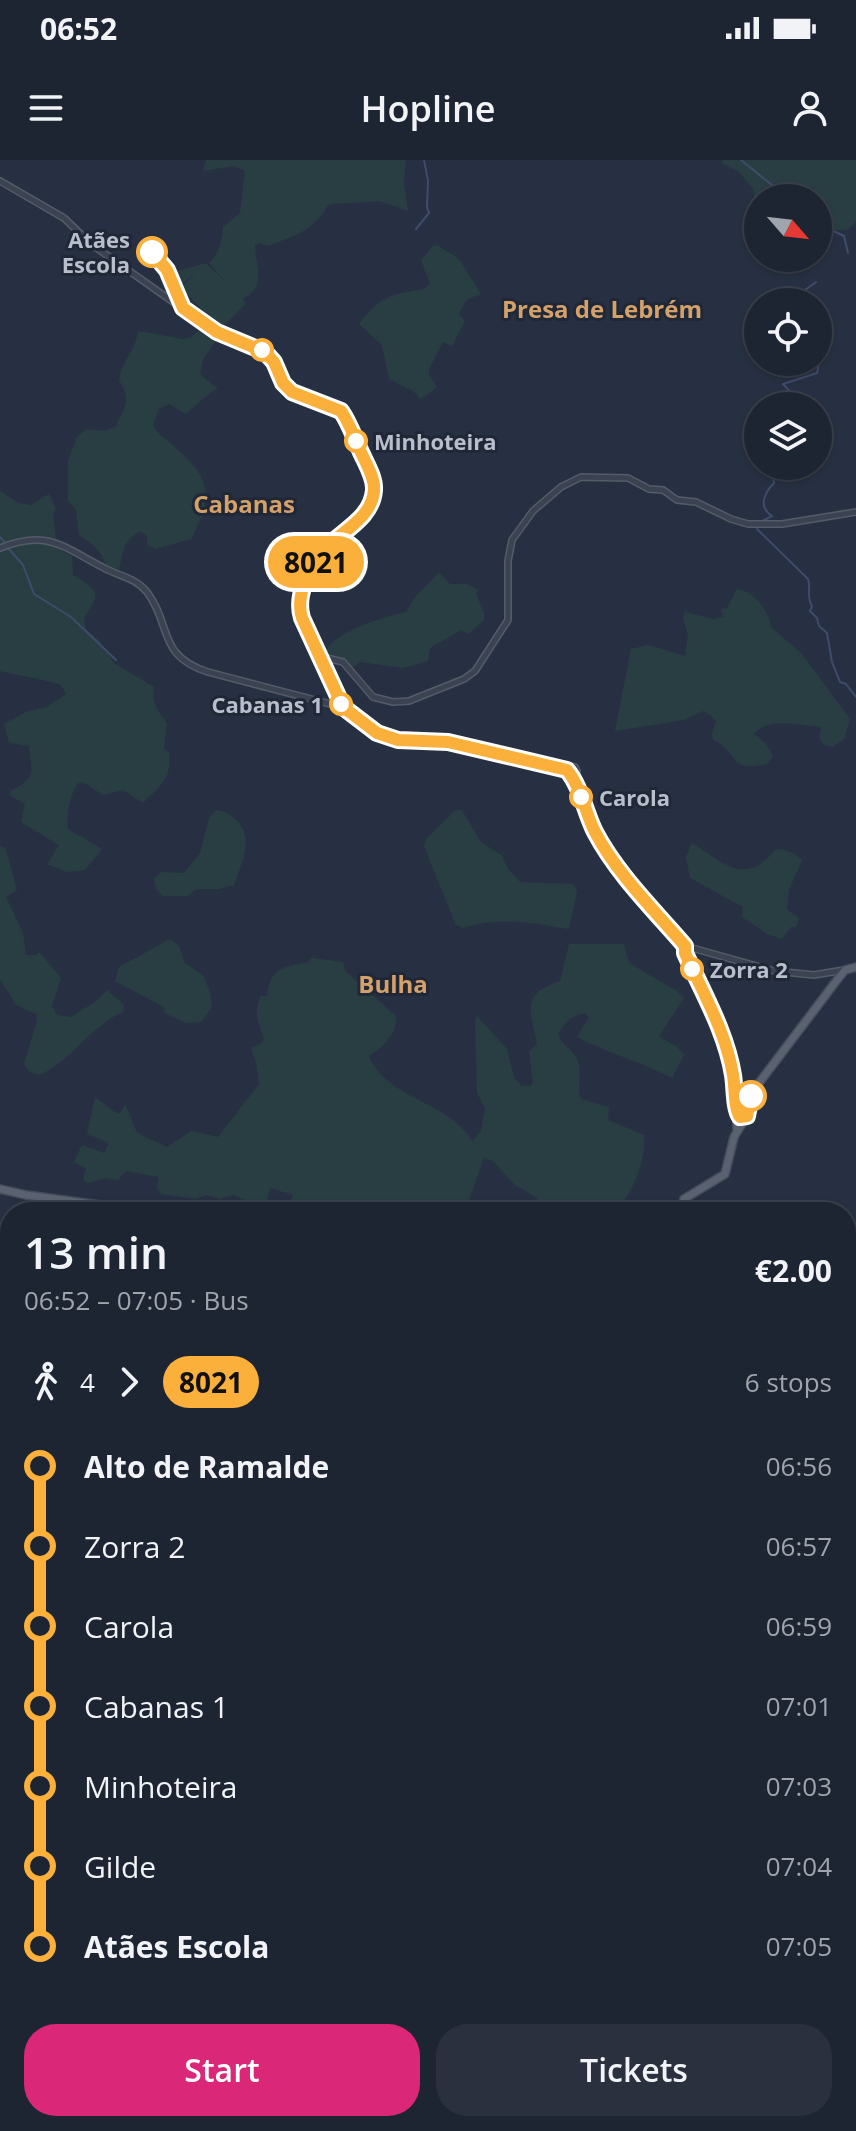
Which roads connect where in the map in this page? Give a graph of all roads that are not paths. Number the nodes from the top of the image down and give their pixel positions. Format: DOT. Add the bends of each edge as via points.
graph roads {
  1 [pos="0,181"];
  2 [pos="856,512"];
  3 [pos="0,548"];
  4 [pos="319,656"];
  5 [pos="334,691"];
  6 [pos="327,702"];
  7 [pos="343,707"];
  8 [pos="856,967"];
  9 [pos="845,970"];
  10 [pos="0,1189"];
  11 [pos="77,1202"];
  12 [pos="683,1202"];
  1 -- 4 [label="street" via="64,218 91,244 217,332 259,348 292,392 341,411 374,492 367,511 323,551 302,592 300,614"];
  2 -- 4 [label="street" via="772,525 740,522 628,478 581,477 561,487 522,523 512,540 508,620 475,671 464,679 393,702 373,697 343,662"];
  3 -- 6 [label="street" via="34,539 55,542 134,580 149,596 173,650 193,667"];
  4 -- 5 [label="street"];
  5 -- 6 [label="street"];
  5 -- 7 [label="street"];
  6 -- 7 [label="street"];
  7 -- 9 [label="street" via="387,738 448,742 573,773 611,857 685,946 774,971 814,975"];
  8 -- 9 [label="main road"];
  9 -- 12 [label="main road" via="752,1093 725,1174"];
  10 -- 11 [label="main road"];
}
